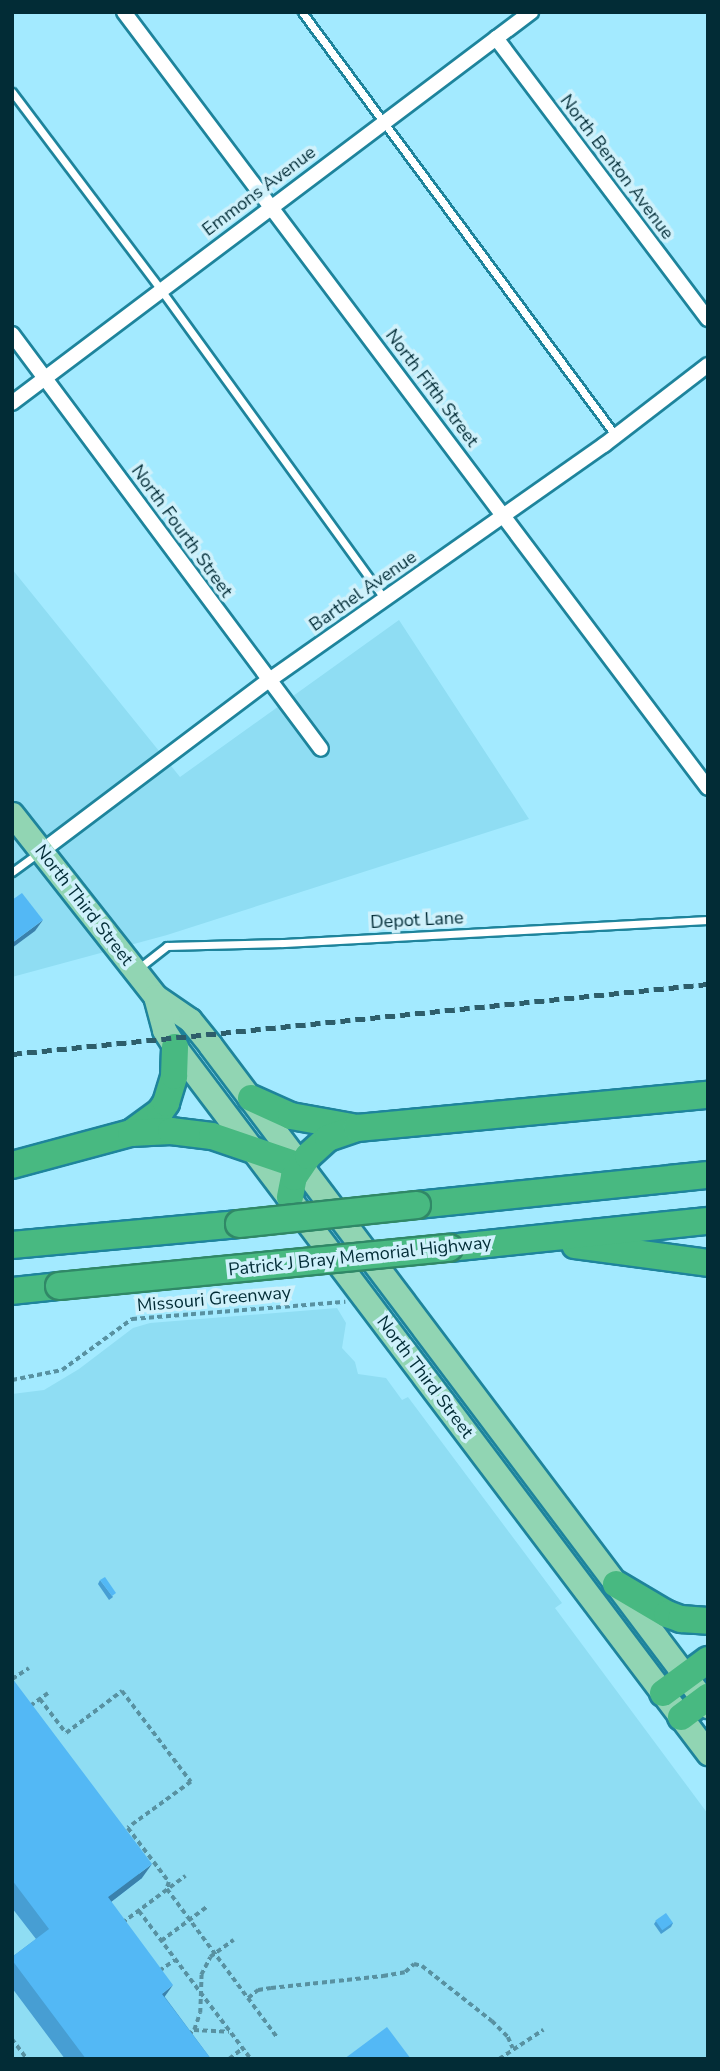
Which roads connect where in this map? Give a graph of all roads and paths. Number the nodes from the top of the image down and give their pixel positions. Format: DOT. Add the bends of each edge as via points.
graph roads {
  1 [pos="124,12"];
  2 [pos="302,12"];
  3 [pos="531,12"];
  4 [pos="496,38"];
  5 [pos="12,92"];
  6 [pos="383,123"];
  7 [pos="271,206"];
  8 [pos="161,290"];
  9 [pos="708,319"];
  10 [pos="12,334"];
  11 [pos="708,365"];
  12 [pos="46,379"];
  13 [pos="12,403"];
  14 [pos="616,436"];
  15 [pos="505,516"];
  16 [pos="385,599"];
  17 [pos="268,681"];
  18 [pos="321,750"];
  19 [pos="708,788"];
  20 [pos="12,814"];
  21 [pos="42,851"];
  22 [pos="12,872"];
  23 [pos="708,920"];
  24 [pos="135,970"];
  25 [pos="155,996"];
  26 [pos="175,1047"];
  27 [pos="708,1095"];
  28 [pos="251,1098"];
  29 [pos="357,1128"];
  30 [pos="131,1133"];
  31 [pos="254,1148"];
  32 [pos="12,1165"];
  33 [pos="300,1166"];
  34 [pos="708,1175"];
  35 [pos="290,1197"];
  36 [pos="708,1220"];
  37 [pos="525,1239"];
  38 [pos="12,1245"];
  39 [pos="708,1263"];
  40 [pos="12,1291"];
  41 [pos="351,1302"];
  42 [pos="12,1380"];
  43 [pos="616,1584"];
  44 [pos="708,1621"];
  45 [pos="708,1660"];
  46 [pos="29,1668"];
  47 [pos="686,1676"];
  48 [pos="12,1679"];
  49 [pos="48,1693"];
  50 [pos="663,1693"];
  51 [pos="20,1696"];
  52 [pos="40,1699"];
  53 [pos="706,1701"];
  54 [pos="681,1717"];
  55 [pos="708,1753"];
  56 [pos="185,1876"];
  57 [pos="167,1889"];
  58 [pos="208,1906"];
  59 [pos="139,1911"];
  60 [pos="190,1919"];
  61 [pos="121,1924"];
  62 [pos="233,1940"];
  63 [pos="161,1941"];
  64 [pos="215,1953"];
  65 [pos="175,1959"];
  66 [pos="157,1972"];
  67 [pos="200,1993"];
  68 [pos="248,1998"];
  69 [pos="194,2030"];
  70 [pos="543,2030"];
  71 [pos="229,2032"];
  72 [pos="186,2036"];
  73 [pos="277,2037"];
  74 [pos="12,2039"];
  75 [pos="513,2048"];
  76 [pos="242,2049"];
  77 [pos="27,2059"];
  78 [pos="229,2059"];
  79 [pos="251,2059"];
  80 [pos="499,2059"];
  1 -- 7 [label="street, North Fifth Street"];
  2 -- 6 [label="lane"];
  3 -- 4 [label="street, Emmons Avenue"];
  4 -- 6 [label="street, Emmons Avenue"];
  4 -- 9 [label="street, North Benton Avenue"];
  5 -- 8 [label="lane"];
  6 -- 7 [label="street, Emmons Avenue"];
  6 -- 14 [label="lane"];
  7 -- 8 [label="street, Emmons Avenue"];
  7 -- 15 [label="street, North Fifth Street"];
  8 -- 12 [label="street, Emmons Avenue"];
  8 -- 16 [label="lane"];
  10 -- 12 [label="street, North Fourth Street"];
  11 -- 14 [label="street, Barthel Avenue"];
  12 -- 13 [label="street, Emmons Avenue"];
  12 -- 17 [label="street, North Fourth Street"];
  14 -- 15 [label="street, Barthel Avenue"];
  15 -- 16 [label="street, Barthel Avenue"];
  15 -- 19 [label="street, North Fifth Street"];
  16 -- 17 [label="street, Barthel Avenue"];
  17 -- 18 [label="street, North Fourth Street"];
  17 -- 21 [label="street, Barthel Avenue"];
  20 -- 21 [label="main road, North Third Street"];
  21 -- 22 [label="lane"];
  21 -- 24 [label="main road, North Third Street"];
  23 -- 24 [label="lane, Depot Lane" via="167,946"];
  24 -- 25 [label="main road, North Third Street"];
  25 -- 26 [label="main road, North Third Street" via="164,1030"];
  25 -- 28 [label="main road, North Third Street" via="190,1020"];
  26 -- 30 [label="highway" via="174,1076 166,1103"];
  26 -- 31 [label="main road, North Third Street"];
  27 -- 29 [label="highway"];
  28 -- 29 [label="highway" via="291,1116"];
  28 -- 33 [label="main road, North Third Street"];
  29 -- 33 [label="highway" via="328,1138"];
  30 -- 31 [label="highway" via="194,1133"];
  30 -- 32 [label="highway"];
  31 -- 33 [label="highway"];
  31 -- 35 [label="main road, North Third Street"];
  33 -- 35 [label="highway"];
  33 -- 43 [label="main road, North Third Street"];
  34 -- 38 [label="highway, bridge"];
  35 -- 50 [label="main road, North Third Street"];
  36 -- 37 [label="highway, Patrick J Bray Memorial Highway"];
  37 -- 39 [label="highway"];
  37 -- 40 [label="highway, Patrick J Bray Memorial Highway, bridge"];
  41 -- 42 [label="path, Missouri Greenway" via="132,1319 62,1370"];
  43 -- 44 [label="highway" via="667,1614"];
  43 -- 47 [label="main road, North Third Street"];
  45 -- 47 [label="highway"];
  46 -- 48 [label="path"];
  47 -- 50 [label="highway"];
  47 -- 53 [label="main road, North Third Street"];
  49 -- 52 [label="path"];
  50 -- 54 [label="main road, North Third Street"];
  51 -- 52 [label="path" via="29,1707"];
  52 -- 57 [label="path" via="66,1733 122,1691 191,1782 128,1828 169,1882"];
  53 -- 54 [label="highway"];
  54 -- 55 [label="main road, North Third Street"];
  56 -- 57 [label="path"];
  57 -- 59 [label="path"];
  57 -- 60 [label="path"];
  58 -- 60 [label="path"];
  59 -- 61 [label="path"];
  59 -- 63 [label="path"];
  60 -- 63 [label="path"];
  60 -- 64 [label="path"];
  62 -- 64 [label="path"];
  63 -- 65 [label="path"];
  64 -- 67 [label="path" via="201,1975"];
  64 -- 68 [label="path"];
  65 -- 66 [label="path"];
  65 -- 67 [label="path"];
  67 -- 69 [label="path"];
  67 -- 71 [label="path"];
  68 -- 73 [label="path"];
  68 -- 75 [label="path" via="258,1990 383,1976 422,1966 492,2021"];
  69 -- 71 [label="path"];
  69 -- 72 [label="path"];
  70 -- 75 [label="path"];
  71 -- 76 [label="path"];
  74 -- 77 [label="path"];
  75 -- 80 [label="path"];
  76 -- 78 [label="path"];
  76 -- 79 [label="path"];
}
